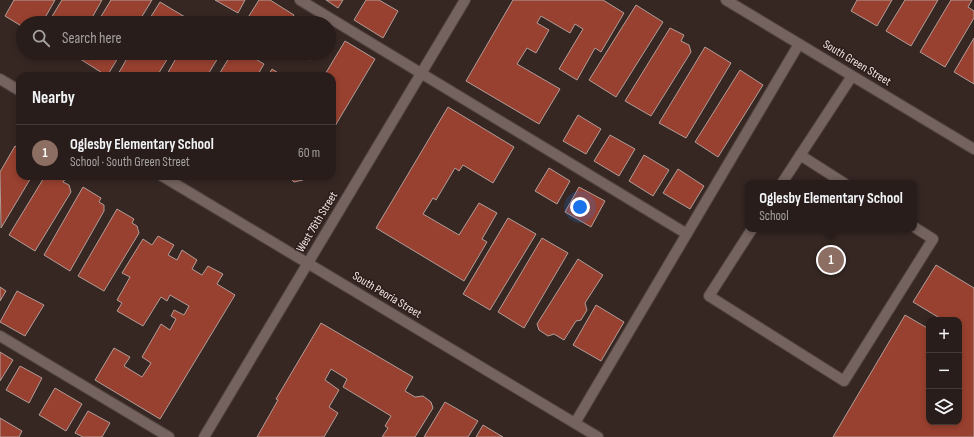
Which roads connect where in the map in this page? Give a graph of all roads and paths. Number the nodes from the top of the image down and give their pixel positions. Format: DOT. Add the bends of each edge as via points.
graph roads {
  1 [pos="300,0"];
  2 [pos="465,0"];
  3 [pos="726,0"];
  4 [pos="327,16"];
  5 [pos="336,22"];
  6 [pos="799,44"];
  7 [pos="422,73"];
  8 [pos="852,76"];
  9 [pos="0,79"];
  10 [pos="16,89"];
  11 [pos="974,149"];
  12 [pos="800,155"];
  13 [pos="169,180"];
  14 [pos="784,180"];
  15 [pos="839,180"];
  16 [pos="917,229"];
  17 [pos="750,232"];
  18 [pos="687,234"];
  19 [pos="308,263"];
  20 [pos="0,336"];
  21 [pos="575,423"];
  22 [pos="169,437"];
  23 [pos="204,437"];
  24 [pos="598,437"];
  1 -- 4 [label="street"];
  2 -- 7 [label="street, West 76th Street"];
  3 -- 6 [label="street, South Green Street"];
  5 -- 7 [label="street"];
  6 -- 8 [label="street, South Green Street"];
  6 -- 18 [label="street"];
  7 -- 18 [label="street"];
  7 -- 19 [label="street, West 76th Street"];
  8 -- 11 [label="street, South Green Street"];
  8 -- 12 [label="street"];
  9 -- 10 [label="street"];
  12 -- 14 [label="street"];
  12 -- 15 [label="street"];
  13 -- 19 [label="street, South Peoria Street"];
  16 -- 17 [label="street" via="933,239 844,381 709,296"];
  18 -- 21 [label="street"];
  19 -- 21 [label="street, South Peoria Street"];
  19 -- 23 [label="street, West 76th Street"];
  20 -- 22 [label="street"];
  21 -- 24 [label="street, South Peoria Street"];
}
